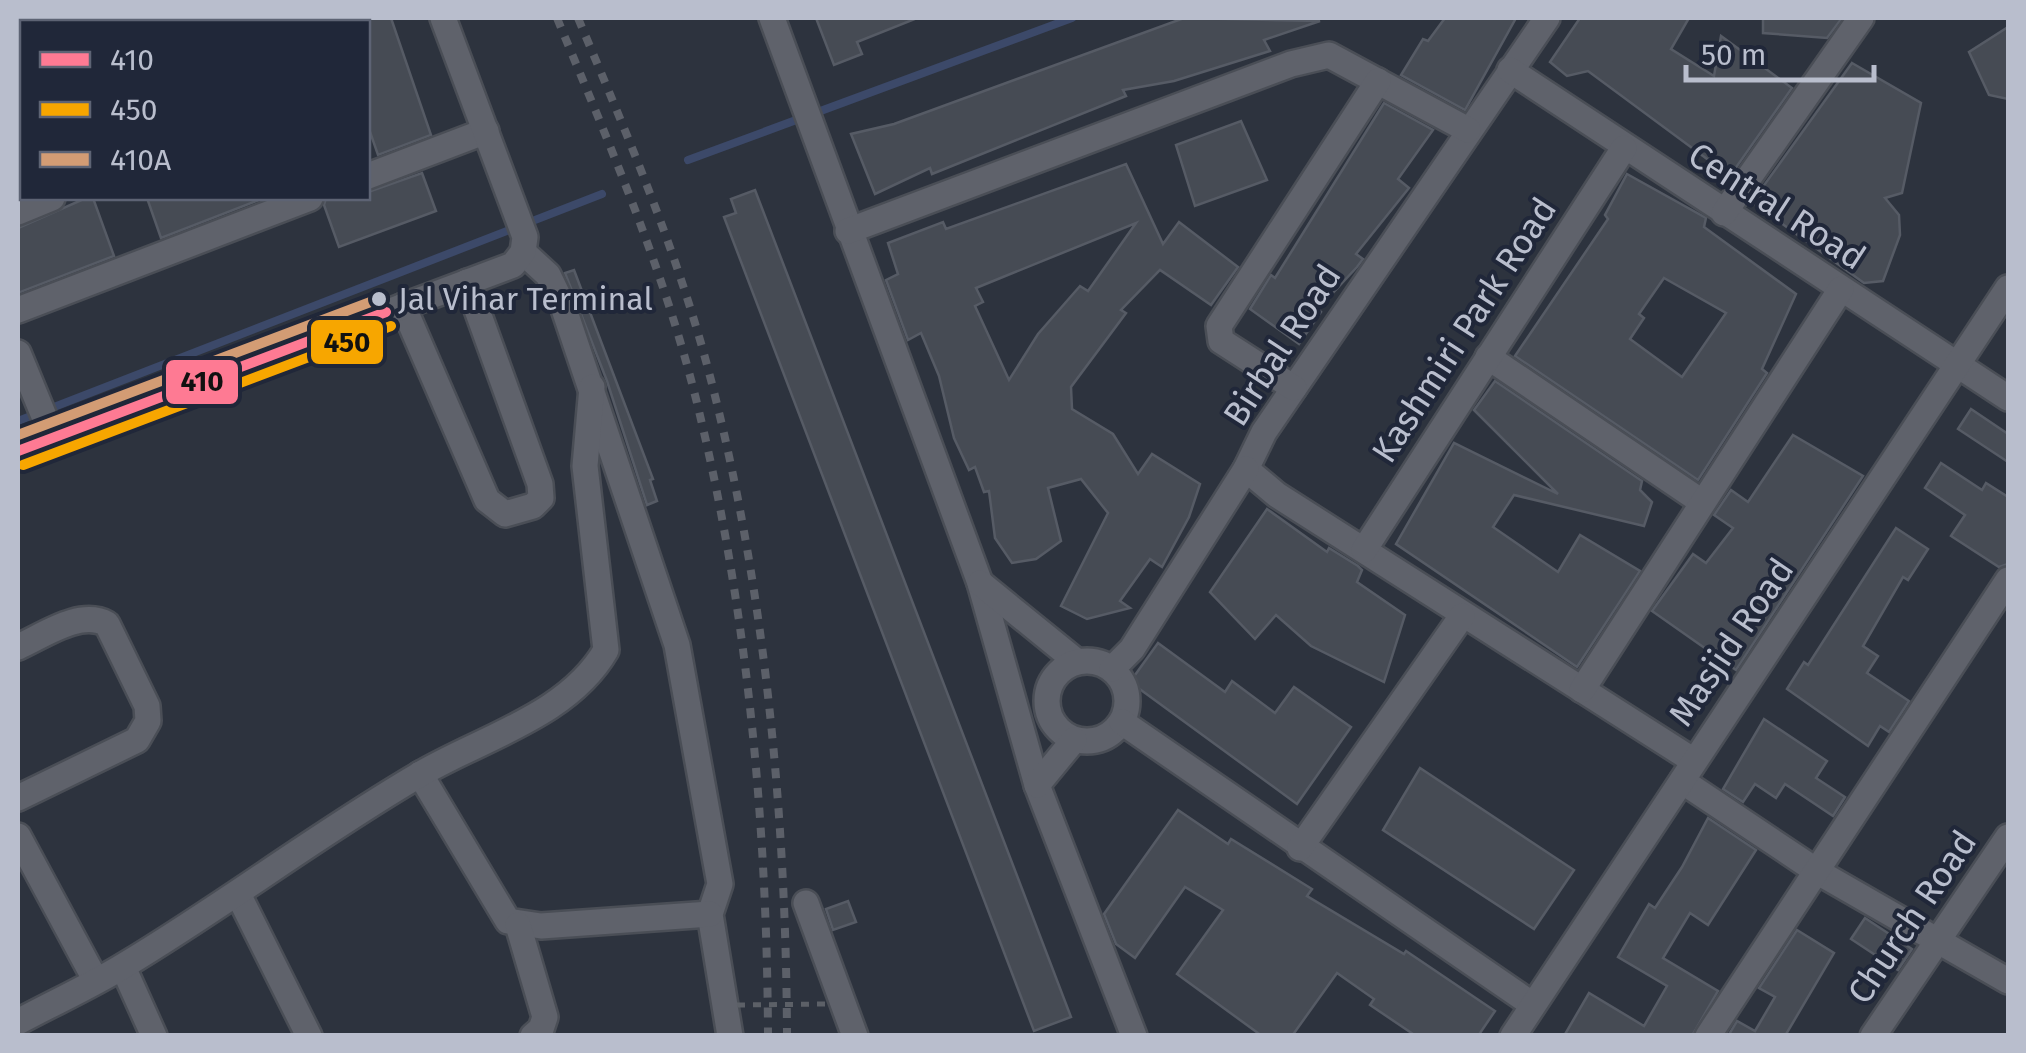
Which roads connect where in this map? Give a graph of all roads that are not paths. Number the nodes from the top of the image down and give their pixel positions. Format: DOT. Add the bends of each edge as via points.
graph roads {
  1 [pos="442,18"];
  2 [pos="772,18"];
  3 [pos="1547,18"];
  4 [pos="1861,18"];
  5 [pos="1510,70"];
  6 [pos="1378,81"];
  7 [pos="1468,130"];
  8 [pos="486,131"];
  9 [pos="1624,148"];
  10 [pos="370,172"];
  11 [pos="47,200"];
  12 [pos="293,201"];
  13 [pos="18,212"];
  14 [pos="1724,213"];
  15 [pos="848,230"];
  16 [pos="522,235"];
  17 [pos="467,282"];
  18 [pos="2008,288"];
  19 [pos="1840,289"];
  20 [pos="403,306"];
  21 [pos="18,310"];
  22 [pos="18,354"];
  23 [pos="1488,357"];
  24 [pos="1958,365"];
  25 [pos="592,387"];
  26 [pos="1294,388"];
  27 [pos="2008,398"];
  28 [pos="46,421"];
  29 [pos="18,451"];
  30 [pos="1246,468"];
  31 [pos="1702,502"];
  32 [pos="1364,550"];
  33 [pos="2008,580"];
  34 [pos="980,583"];
  35 [pos="1462,616"];
  36 [pos="18,647"];
  37 [pos="1076,661"];
  38 [pos="1112,669"];
  39 [pos="1582,690"];
  40 [pos="1122,722"];
  41 [pos="1074,740"];
  42 [pos="1688,771"];
  43 [pos="420,774"];
  44 [pos="1037,785"];
  45 [pos="18,798"];
  46 [pos="18,836"];
  47 [pos="2008,838"];
  48 [pos="1300,848"];
  49 [pos="1818,872"];
  50 [pos="238,894"];
  51 [pos="806,903"];
  52 [pos="710,914"];
  53 [pos="518,925"];
  54 [pos="1940,942"];
  55 [pos="123,967"];
  56 [pos="96,981"];
  57 [pos="2008,981"];
  58 [pos="1532,1006"];
  59 [pos="18,1022"];
  60 [pos="154,1036"];
  61 [pos="309,1036"];
  62 [pos="533,1036"];
  63 [pos="730,1036"];
  64 [pos="855,1036"];
  65 [pos="1134,1036"];
  66 [pos="1513,1036"];
  67 [pos="1708,1036"];
  68 [pos="1873,1036"];
  1 -- 8 [label="street"];
  2 -- 15 [label="street"];
  3 -- 5 [label="street, Birbal Road"];
  4 -- 14 [label="street"];
  5 -- 7 [label="street, Birbal Road"];
  5 -- 9 [label="street, Central Road"];
  6 -- 7 [label="street"];
  6 -- 15 [label="street" via="1329,54 1291,64"];
  6 -- 26 [label="street" via="1218,326 1222,341"];
  7 -- 26 [label="street, Birbal Road"];
  8 -- 10 [label="street"];
  8 -- 16 [label="street"];
  9 -- 14 [label="street, Central Road"];
  9 -- 23 [label="street, Kashmiri Park Road"];
  11 -- 13 [label="street"];
  12 -- 21 [label="street"];
  14 -- 19 [label="street, Central Road"];
  15 -- 34 [label="street"];
  16 -- 17 [label="street" via="513,264"];
  16 -- 25 [label="street" via="548,275"];
  17 -- 20 [label="street"];
  17 -- 20 [label="street" via="540,484 533,506 505,514 487,500"];
  18 -- 24 [label="street, Masjid Road"];
  19 -- 24 [label="street, Central Road"];
  19 -- 31 [label="street"];
  20 -- 28 [label="street"];
  22 -- 28 [label="street"];
  23 -- 31 [label="street"];
  23 -- 32 [label="street, Kashmiri Park Road"];
  24 -- 27 [label="street, Central Road"];
  24 -- 42 [label="street, Masjid Road"];
  25 -- 43 [label="street" via="585,466 606,650 570,692"];
  25 -- 52 [label="street" via="676,645 720,884"];
  26 -- 30 [label="street, Birbal Road"];
  28 -- 29 [label="street"];
  30 -- 32 [label="street, Birbal Road"];
  30 -- 38 [label="street" via="1132,649"];
  31 -- 39 [label="street"];
  32 -- 35 [label="street, Birbal Road"];
  33 -- 49 [label="street"];
  34 -- 37 [label="street"];
  34 -- 44 [label="street"];
  35 -- 39 [label="street, Birbal Road"];
  35 -- 48 [label="street"];
  36 -- 45 [label="street" via="95,617 107,624 148,721 137,740"];
  37 -- 38 [label="street"];
  37 -- 41 [label="street" via="1054,679 1047,696 1049,714"];
  38 -- 40 [label="street" via="1128,703"];
  39 -- 42 [label="street, Birbal Road"];
  40 -- 41 [label="street" via="1092,742"];
  40 -- 48 [label="street"];
  41 -- 44 [label="street"];
  42 -- 49 [label="street, Birbal Road"];
  42 -- 58 [label="street, Masjid Road"];
  43 -- 50 [label="street"];
  43 -- 53 [label="street" via="496,904"];
  44 -- 65 [label="street"];
  46 -- 56 [label="street"];
  47 -- 54 [label="street, Church Road"];
  48 -- 58 [label="street"];
  49 -- 54 [label="street, Birbal Road"];
  49 -- 67 [label="street"];
  50 -- 55 [label="street"];
  50 -- 61 [label="street"];
  51 -- 64 [label="street"];
  52 -- 53 [label="street"];
  52 -- 63 [label="street"];
  53 -- 62 [label="street" via="545,1017"];
  54 -- 57 [label="street, Birbal Road"];
  54 -- 68 [label="street, Church Road"];
  55 -- 56 [label="street"];
  55 -- 60 [label="street"];
  56 -- 59 [label="street"];
  58 -- 66 [label="street, Masjid Road"];
}
